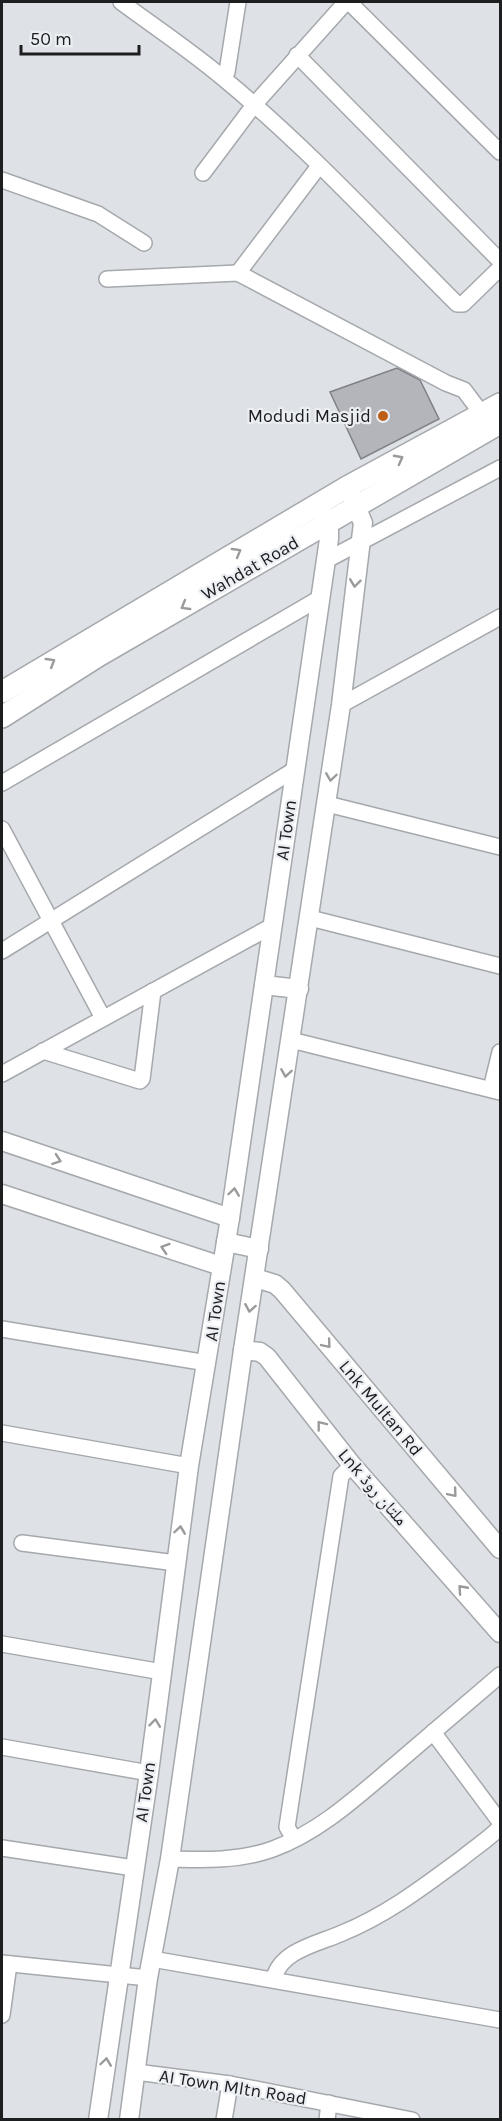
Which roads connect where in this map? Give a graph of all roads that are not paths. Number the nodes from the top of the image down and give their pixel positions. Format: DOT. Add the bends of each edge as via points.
graph roads {
  1 [pos="120,2"];
  2 [pos="238,2"];
  3 [pos="348,2"];
  4 [pos="297,55"];
  5 [pos="223,77"];
  6 [pos="254,105"];
  7 [pos="501,152"];
  8 [pos="319,166"];
  9 [pos="203,173"];
  10 [pos="2,180"];
  11 [pos="144,243"];
  12 [pos="501,261"];
  13 [pos="501,268"];
  14 [pos="237,273"];
  15 [pos="107,279"];
  16 [pos="494,414"];
  17 [pos="501,468"];
  18 [pos="352,496"];
  19 [pos="322,514"];
  20 [pos="360,543"];
  21 [pos="325,561"];
  22 [pos="320,598"];
  23 [pos="501,617"];
  24 [pos="2,692"];
  25 [pos="341,705"];
  26 [pos="2,717"];
  27 [pos="294,770"];
  28 [pos="2,783"];
  29 [pos="327,804"];
  30 [pos="2,829"];
  31 [pos="501,847"];
  32 [pos="310,918"];
  33 [pos="51,921"];
  34 [pos="272,926"];
  35 [pos="2,951"];
  36 [pos="501,966"];
  37 [pos="264,985"];
  38 [pos="299,990"];
  39 [pos="153,991"];
  40 [pos="103,1018"];
  41 [pos="291,1040"];
  42 [pos="43,1051"];
  43 [pos="501,1052"];
  44 [pos="2,1074"];
  45 [pos="496,1091"];
  46 [pos="2,1141"];
  47 [pos="2,1194"];
  48 [pos="230,1218"];
  49 [pos="226,1242"];
  50 [pos="260,1249"];
  51 [pos="221,1266"];
  52 [pos="255,1278"];
  53 [pos="2,1329"];
  54 [pos="243,1350"];
  55 [pos="207,1364"];
  56 [pos="2,1433"];
  57 [pos="352,1465"];
  58 [pos="189,1466"];
  59 [pos="22,1543"];
  60 [pos="501,1548"];
  61 [pos="176,1563"];
  62 [pos="501,1633"];
  63 [pos="2,1644"];
  64 [pos="162,1672"];
  65 [pos="501,1675"];
  66 [pos="433,1732"];
  67 [pos="2,1747"];
  68 [pos="148,1773"];
  69 [pos="501,1822"];
  70 [pos="501,1827"];
  71 [pos="294,1839"];
  72 [pos="2,1848"];
  73 [pos="170,1859"];
  74 [pos="134,1868"];
  75 [pos="152,1959"];
  76 [pos="5,1963"];
  77 [pos="119,1975"];
  78 [pos="148,1978"];
  79 [pos="274,1978"];
  80 [pos="2,2015"];
  81 [pos="501,2020"];
  82 [pos="136,2072"];
  83 [pos="230,2084"];
  84 [pos="329,2103"];
  85 [pos="98,2120"];
  86 [pos="129,2120"];
  87 [pos="224,2120"];
  88 [pos="327,2120"];
  89 [pos="412,2120"];
  1 -- 5 [label="street"];
  2 -- 5 [label="street"];
  3 -- 4 [label="street"];
  3 -- 7 [label="street"];
  4 -- 6 [label="street"];
  4 -- 12 [label="street"];
  5 -- 6 [label="street"];
  6 -- 8 [label="street"];
  6 -- 9 [label="street"];
  8 -- 13 [label="street" via="457,304 463,304"];
  8 -- 14 [label="street"];
  10 -- 11 [label="street" via="98,214"];
  14 -- 15 [label="street"];
  14 -- 16 [label="street" via="464,390"];
  16 -- 18 [label="main road, Wahdat Road"];
  17 -- 20 [label="street"];
  18 -- 19 [label="main road, Wahdat Road"];
  18 -- 20 [label="street" via="363,523"];
  19 -- 21 [label="street, AI Town" via="330,534"];
  24 -- 19 [label="main road, Wahdat Road, one-way"];
  19 -- 26 [label="main road, Wahdat Road, one-way"];
  20 -- 21 [label="street"];
  20 -- 25 [label="street, one-way"];
  21 -- 22 [label="street, AI Town"];
  22 -- 27 [label="street, AI Town"];
  22 -- 28 [label="street"];
  23 -- 25 [label="street"];
  25 -- 29 [label="street, one-way"];
  27 -- 33 [label="street"];
  27 -- 34 [label="street, AI Town"];
  29 -- 31 [label="street"];
  29 -- 32 [label="street"];
  30 -- 33 [label="street"];
  32 -- 36 [label="street"];
  32 -- 38 [label="street"];
  33 -- 35 [label="street"];
  33 -- 40 [label="street"];
  34 -- 37 [label="street, AI Town"];
  34 -- 39 [label="street"];
  37 -- 38 [label="street"];
  48 -- 37 [label="street, AI Town, one-way"];
  38 -- 41 [label="street"];
  39 -- 40 [label="street"];
  39 -- 42 [label="street" via="140,1081"];
  40 -- 42 [label="street"];
  41 -- 45 [label="street"];
  41 -- 50 [label="street, one-way"];
  42 -- 44 [label="street"];
  43 -- 45 [label="street"];
  46 -- 48 [label="street, one-way"];
  51 -- 47 [label="street, one-way"];
  48 -- 49 [label="street, AI Town"];
  49 -- 50 [label="street"];
  49 -- 51 [label="street, AI Town"];
  50 -- 52 [label="street"];
  51 -- 55 [label="street, AI Town"];
  52 -- 54 [label="street, one-way"];
  52 -- 60 [label="street, Lnk Multan Rd, one-way" via="282,1290"];
  53 -- 55 [label="street"];
  57 -- 54 [label="street, Lnk ملتان روڈ, one-way" via="267,1357"];
  54 -- 73 [label="street"];
  55 -- 58 [label="street, AI Town"];
  56 -- 58 [label="street"];
  62 -- 57 [label="street, Lnk ملتان روڈ, one-way"];
  57 -- 71 [label="street" via="341,1476 287,1827"];
  61 -- 58 [label="street, AI Town, one-way"];
  59 -- 61 [label="street"];
  61 -- 64 [label="street, AI Town"];
  63 -- 64 [label="street"];
  68 -- 64 [label="street, AI Town, one-way"];
  65 -- 66 [label="street"];
  66 -- 69 [label="street"];
  66 -- 71 [label="street" via="314,1829"];
  67 -- 68 [label="street"];
  68 -- 74 [label="street, AI Town"];
  70 -- 79 [label="street" via="390,1909 295,1952 280,1964"];
  71 -- 73 [label="street" via="251,1855 215,1860"];
  72 -- 74 [label="street"];
  73 -- 75 [label="street"];
  74 -- 77 [label="street, AI Town"];
  75 -- 78 [label="street"];
  75 -- 79 [label="street"];
  76 -- 77 [label="street"];
  76 -- 80 [label="street"];
  77 -- 78 [label="street"];
  85 -- 77 [label="street, AI Town, one-way"];
  78 -- 82 [label="street"];
  79 -- 81 [label="street"];
  82 -- 83 [label="street, AI Town Mltn Road"];
  82 -- 86 [label="street"];
  83 -- 84 [label="street, AI Town Mltn Road"];
  83 -- 87 [label="street"];
  84 -- 88 [label="street, AI Town Mltn Road"];
  84 -- 89 [label="street, AI Town Mltn Road"];
}
